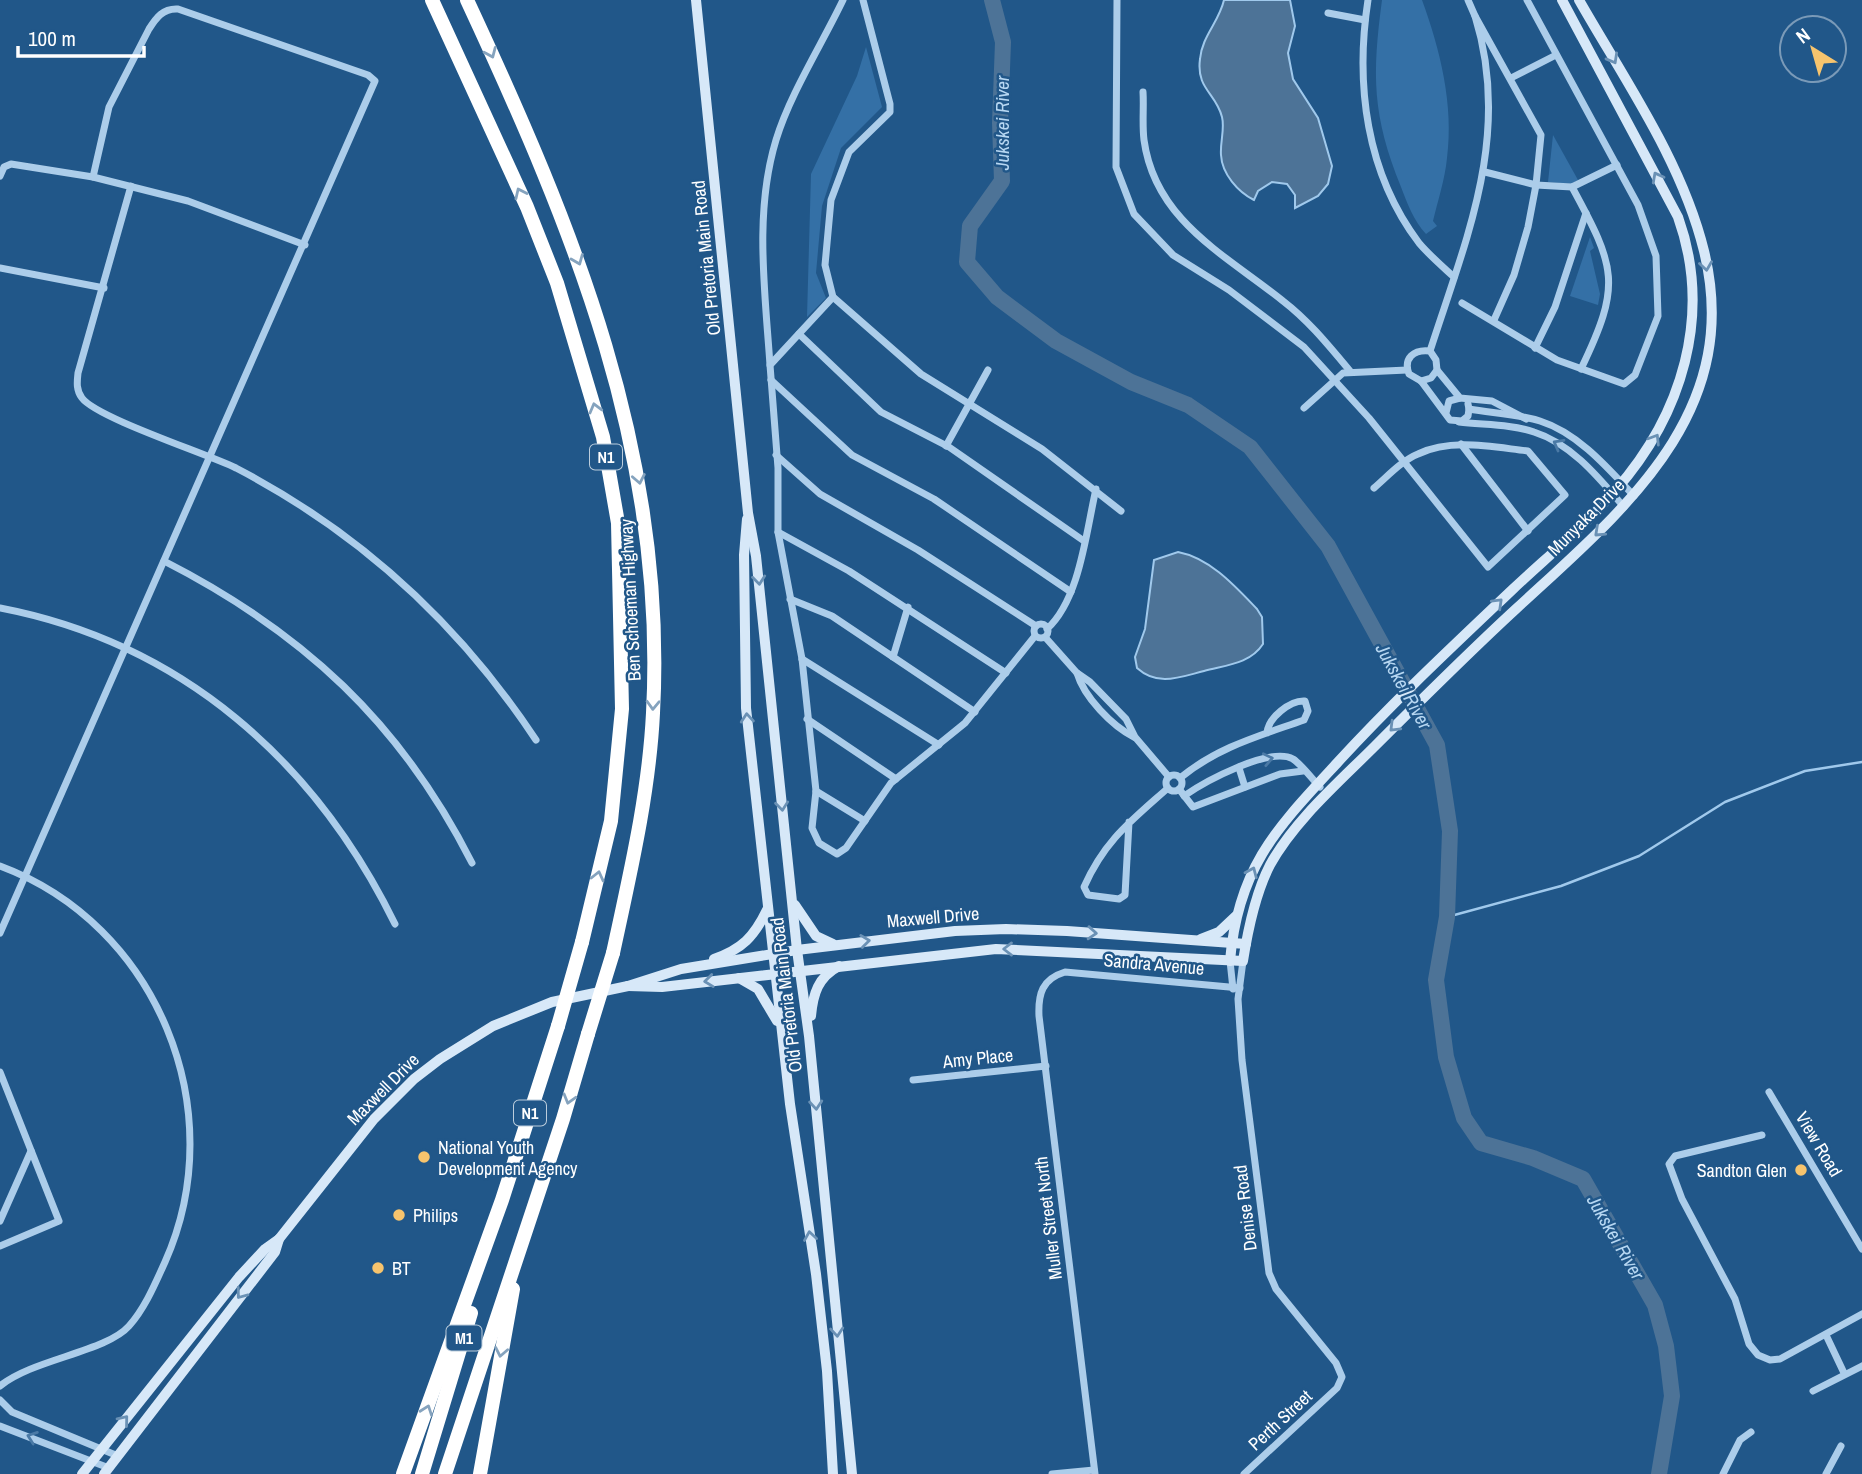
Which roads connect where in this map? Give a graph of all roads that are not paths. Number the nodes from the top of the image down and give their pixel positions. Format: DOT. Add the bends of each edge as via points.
graph roads {
  1 [pos="432,0"];
  2 [pos="467,0"];
  3 [pos="696,0"];
  4 [pos="843,0"];
  5 [pos="863,0"];
  6 [pos="1118,0"];
  7 [pos="1368,0"];
  8 [pos="1468,0"];
  9 [pos="1527,0"];
  10 [pos="1562,0"];
  11 [pos="1579,0"];
  12 [pos="1328,13"];
  13 [pos="1475,16"];
  14 [pos="1365,20"];
  15 [pos="1556,55"];
  16 [pos="1511,78"];
  17 [pos="1143,92"];
  18 [pos="1617,165"];
  19 [pos="1485,172"];
  20 [pos="0,176"];
  21 [pos="93,177"];
  22 [pos="1536,185"];
  23 [pos="131,186"];
  24 [pos="1572,187"];
  25 [pos="1587,213"];
  26 [pos="304,245"];
  27 [pos="0,268"];
  28 [pos="1454,277"];
  29 [pos="104,288"];
  30 [pos="833,297"];
  31 [pos="1462,303"];
  32 [pos="1494,320"];
  33 [pos="799,334"];
  34 [pos="1535,348"];
  35 [pos="1430,351"];
  36 [pos="770,365"];
  37 [pos="1581,369"];
  38 [pos="988,370"];
  39 [pos="1407,370"];
  40 [pos="1437,370"];
  41 [pos="1349,371"];
  42 [pos="771,380"];
  43 [pos="1333,380"];
  44 [pos="1422,381"];
  45 [pos="1461,399"];
  46 [pos="970,403"];
  47 [pos="1304,408"];
  48 [pos="1469,409"];
  49 [pos="1446,413"];
  50 [pos="1526,419"];
  51 [pos="1458,422"];
  52 [pos="1461,444"];
  53 [pos="946,446"];
  54 [pos="776,455"];
  55 [pos="212,456"];
  56 [pos="1405,462"];
  57 [pos="1622,483"];
  58 [pos="1374,488"];
  59 [pos="1096,489"];
  60 [pos="1613,494"];
  61 [pos="1635,496"];
  62 [pos="1625,507"];
  63 [pos="1121,511"];
  64 [pos="748,513"];
  65 [pos="778,531"];
  66 [pos="1528,531"];
  67 [pos="1084,541"];
  68 [pos="164,561"];
  69 [pos="1071,592"];
  70 [pos="790,599"];
  71 [pos="908,607"];
  72 [pos="0,608"];
  73 [pos="1036,626"];
  74 [pos="1046,633"];
  75 [pos="1035,636"];
  76 [pos="124,648"];
  77 [pos="893,657"];
  78 [pos="802,659"];
  79 [pos="1006,673"];
  80 [pos="1077,673"];
  81 [pos="975,712"];
  82 [pos="807,719"];
  83 [pos="1267,733"];
  84 [pos="1135,737"];
  85 [pos="536,740"];
  86 [pos="939,745"];
  87 [pos="1239,768"];
  88 [pos="1303,771"];
  89 [pos="1169,777"];
  90 [pos="1180,778"];
  91 [pos="896,779"];
  92 [pos="1317,783"];
  93 [pos="1245,787"];
  94 [pos="1168,788"];
  95 [pos="1179,789"];
  96 [pos="816,791"];
  97 [pos="1328,795"];
  98 [pos="1184,796"];
  99 [pos="865,821"];
  100 [pos="1129,822"];
  101 [pos="472,863"];
  102 [pos="0,866"];
  103 [pos="24,875"];
  104 [pos="792,899"];
  105 [pos="767,909"];
  106 [pos="9,912"];
  107 [pos="1238,914"];
  108 [pos="0,920"];
  109 [pos="395,924"];
  110 [pos="0,933"];
  111 [pos="1195,941"];
  112 [pos="1232,943"];
  113 [pos="1246,944"];
  114 [pos="836,945"];
  115 [pos="797,950"];
  116 [pos="773,955"];
  117 [pos="1230,961"];
  118 [pos="1243,961"];
  119 [pos="845,964"];
  120 [pos="688,968"];
  121 [pos="801,969"];
  122 [pos="1065,972"];
  123 [pos="775,974"];
  124 [pos="739,978"];
  125 [pos="628,986"];
  126 [pos="1236,987"];
  127 [pos="781,1030"];
  128 [pos="809,1036"];
  129 [pos="1046,1066"];
  130 [pos="0,1072"];
  131 [pos="913,1080"];
  132 [pos="1769,1091"];
  133 [pos="1762,1135"];
  134 [pos="32,1151"];
  135 [pos="502,1200"];
  136 [pos="531,1213"];
  137 [pos="0,1221"];
  138 [pos="279,1239"];
  139 [pos="0,1246"];
  140 [pos="1862,1249"];
  141 [pos="1862,1314"];
  142 [pos="1826,1335"];
  143 [pos="1862,1366"];
  144 [pos="1844,1373"];
  145 [pos="0,1386"];
  146 [pos="1337,1388"];
  147 [pos="1814,1391"];
  148 [pos="0,1399"];
  149 [pos="0,1426"];
  150 [pos="1751,1432"];
  151 [pos="1841,1446"];
  152 [pos="101,1448"];
  153 [pos="118,1456"];
  154 [pos="90,1463"];
  155 [pos="107,1471"];
  156 [pos="1095,1472"];
  157 [pos="82,1474"];
  158 [pos="403,1474"];
  159 [pos="422,1474"];
  160 [pos="445,1474"];
  161 [pos="480,1474"];
  162 [pos="833,1474"];
  163 [pos="852,1474"];
  164 [pos="1052,1474"];
  165 [pos="1244,1474"];
  166 [pos="1723,1474"];
  167 [pos="1826,1474"];
  135 -- 1 [label="highway, Ben Schoeman Highway / N1, one-way, bridge" via="558,1026 611,821 622,709 618,523 603,437 557,283"];
  2 -- 136 [label="highway, Ben Schoeman Highway / N1, one-way, bridge" via="583,274 606,341 647,519 654,644 653,714 635,848 613,953"];
  3 -- 64 [label="main road, Old Pretoria Main Road"];
  4 -- 36 [label="street" via="775,142 762,251"];
  5 -- 30 [label="street" via="890,112 849,152 831,200 825,265"];
  6 -- 43 [label="street" via="1115,167 1134,214 1173,255 1229,290 1304,347"];
  7 -- 14 [label="street"];
  8 -- 13 [label="street"];
  9 -- 15 [label="street"];
  57 -- 10 [label="main road, Munyaka Drive, one-way" via="1661,428 1684,368 1693,315 1690,259 1678,217"];
  11 -- 61 [label="main road, Munyaka Drive, one-way" via="1680,184 1694,217 1707,272 1710,324 1698,387 1676,436"];
  12 -- 14 [label="street"];
  13 -- 16 [label="street"];
  13 -- 19 [label="street" via="1488,92"];
  14 -- 28 [label="street" via="1363,95 1384,181 1410,230"];
  15 -- 16 [label="street"];
  15 -- 18 [label="street"];
  16 -- 22 [label="street" via="1541,135"];
  17 -- 41 [label="street" via="1144,140 1150,163 1175,214 1199,240 1303,317"];
  18 -- 24 [label="street"];
  18 -- 37 [label="street" via="1639,205 1656,256 1658,316 1628,382"];
  19 -- 22 [label="street"];
  19 -- 28 [label="street"];
  20 -- 21 [label="street" via="11,164"];
  21 -- 23 [label="street"];
  21 -- 26 [label="street" via="109,107 149,29 168,10 191,13 375,81"];
  22 -- 24 [label="street"];
  22 -- 32 [label="street" via="1514,275"];
  23 -- 26 [label="street" via="210,208"];
  23 -- 29 [label="street"];
  24 -- 25 [label="street"];
  25 -- 34 [label="street" via="1555,307"];
  25 -- 37 [label="street" via="1604,248 1609,288 1606,313"];
  26 -- 55 [label="street"];
  27 -- 29 [label="street"];
  28 -- 35 [label="street"];
  29 -- 55 [label="street" via="78,373 82,398 107,415"];
  30 -- 33 [label="street"];
  30 -- 46 [label="street" via="904,360"];
  31 -- 32 [label="street"];
  32 -- 34 [label="street"];
  33 -- 36 [label="street"];
  33 -- 53 [label="street" via="881,412"];
  34 -- 37 [label="street"];
  35 -- 39 [label="street" via="1414,352"];
  35 -- 40 [label="street"];
  36 -- 42 [label="street"];
  38 -- 46 [label="street"];
  39 -- 41 [label="street"];
  39 -- 44 [label="street"];
  40 -- 44 [label="street"];
  40 -- 45 [label="street"];
  41 -- 43 [label="street"];
  42 -- 54 [label="street"];
  42 -- 69 [label="street" via="852,455 934,499"];
  43 -- 47 [label="street"];
  43 -- 56 [label="street"];
  44 -- 49 [label="street"];
  45 -- 48 [label="street"];
  45 -- 49 [label="street" via="1449,401"];
  45 -- 50 [label="street" via="1492,401"];
  46 -- 53 [label="street"];
  46 -- 59 [label="street"];
  48 -- 50 [label="street"];
  48 -- 51 [label="street"];
  49 -- 51 [label="street"];
  50 -- 57 [label="street" via="1567,435"];
  60 -- 51 [label="street, one-way" via="1567,448 1534,432"];
  52 -- 56 [label="street" via="1418,454"];
  52 -- 66 [label="street"];
  52 -- 66 [label="street" via="1528,451 1565,495"];
  53 -- 67 [label="street"];
  54 -- 65 [label="street"];
  54 -- 73 [label="street" via="831,502 918,550"];
  55 -- 68 [label="street"];
  55 -- 85 [label="street" via="314,515 402,581 471,653"];
  56 -- 58 [label="street"];
  56 -- 66 [label="street" via="1488,567"];
  57 -- 60 [label="main road, Munyaka Drive"];
  57 -- 61 [label="street"];
  59 -- 63 [label="street"];
  59 -- 67 [label="street"];
  60 -- 62 [label="street"];
  92 -- 60 [label="main road, Munyaka Drive, one-way"];
  61 -- 62 [label="main road, Munyaka Drive"];
  62 -- 97 [label="main road, Munyaka Drive, one-way" via="1458,663"];
  64 -- 104 [label="main road, Old Pretoria Main Road, one-way"];
  105 -- 64 [label="main road, Old Pretoria Main Road, one-way" via="746,708 744,555"];
  65 -- 70 [label="street"];
  65 -- 71 [label="street"];
  67 -- 69 [label="street"];
  68 -- 76 [label="street"];
  68 -- 101 [label="street" via="257,614 344,686 402,751"];
  69 -- 74 [label="street" via="1065,610"];
  70 -- 77 [label="street" via="832,616"];
  70 -- 78 [label="street"];
  71 -- 77 [label="street"];
  71 -- 79 [label="street"];
  72 -- 76 [label="street" via="53,621"];
  73 -- 74 [label="street" via="1041,624"];
  73 -- 75 [label="street"];
  74 -- 75 [label="street"];
  74 -- 80 [label="street"];
  75 -- 79 [label="street"];
  76 -- 103 [label="street"];
  76 -- 109 [label="street" via="214,701 284,761 343,832"];
  77 -- 81 [label="street"];
  78 -- 82 [label="street"];
  78 -- 86 [label="street"];
  79 -- 81 [label="street"];
  80 -- 84 [label="street" via="1122,716"];
  80 -- 84 [label="street" via="1088,694"];
  81 -- 86 [label="street"];
  82 -- 91 [label="street"];
  82 -- 96 [label="street"];
  83 -- 83 [label="street" via="1306,718 1305,701 1275,716"];
  83 -- 90 [label="street" via="1208,755"];
  84 -- 89 [label="street"];
  86 -- 91 [label="street"];
  87 -- 88 [label="street, one-way" via="1285,756"];
  87 -- 93 [label="street"];
  87 -- 98 [label="street"];
  88 -- 92 [label="street"];
  88 -- 93 [label="street"];
  89 -- 90 [label="street"];
  89 -- 94 [label="street"];
  90 -- 95 [label="street"];
  91 -- 99 [label="street"];
  92 -- 97 [label="street"];
  107 -- 92 [label="main road, Munyaka Drive, one-way" via="1261,852"];
  93 -- 98 [label="street" via="1193,807"];
  94 -- 95 [label="street"];
  94 -- 100 [label="street"];
  95 -- 98 [label="street"];
  96 -- 99 [label="street"];
  96 -- 99 [label="street" via="814,836 833,853 846,848"];
  97 -- 113 [label="main road, Munyaka Drive" via="1269,867"];
  100 -- 100 [label="street" via="1125,895 1119,899 1088,895 1084,887 1106,846"];
  102 -- 103 [label="street"];
  103 -- 106 [label="street"];
  103 -- 145 [label="street" via="92,921 153,996 185,1082 191,1152 181,1222 154,1287 128,1327 104,1341 20,1372"];
  104 -- 114 [label="main road" via="816,936"];
  104 -- 115 [label="main road, Old Pretoria Main Road"];
  105 -- 116 [label="main road, Old Pretoria Main Road"];
  105 -- 120 [label="main road" via="742,948"];
  106 -- 108 [label="street"];
  106 -- 110 [label="street"];
  107 -- 111 [label="main road" via="1219,932"];
  107 -- 112 [label="main road, Munyaka Drive"];
  111 -- 112 [label="main road, Maxwell Drive"];
  114 -- 111 [label="main road, Maxwell Drive, one-way" via="1006,929"];
  112 -- 113 [label="main road, Maxwell Drive"];
  112 -- 117 [label="main road, Munyaka Drive"];
  113 -- 118 [label="main road, Munyaka Drive"];
  114 -- 115 [label="main road, Maxwell Drive"];
  115 -- 116 [label="main road, Maxwell Drive"];
  115 -- 121 [label="main road, Old Pretoria Main Road"];
  116 -- 120 [label="main road, Maxwell Drive"];
  116 -- 123 [label="main road, Old Pretoria Main Road"];
  117 -- 118 [label="main road, Maxwell Drive"];
  117 -- 119 [label="main road, Maxwell Drive, one-way" via="1009,949"];
  117 -- 126 [label="street, Denise Road"];
  118 -- 126 [label="street"];
  119 -- 121 [label="main road, Maxwell Drive"];
  119 -- 128 [label="main road" via="826,975 815,991"];
  120 -- 125 [label="main road, Maxwell Drive"];
  121 -- 123 [label="main road, Maxwell Drive"];
  121 -- 128 [label="main road, Old Pretoria Main Road"];
  122 -- 126 [label="street, Sandra Avenue"];
  122 -- 129 [label="street, Muller Street North" via="1048,980 1038,1002"];
  123 -- 124 [label="main road, Maxwell Drive"];
  123 -- 127 [label="main road, Old Pretoria Main Road"];
  124 -- 125 [label="main road, Maxwell Drive, one-way"];
  124 -- 127 [label="main road" via="763,996"];
  125 -- 138 [label="main road, Maxwell Drive" via="524,1012 440,1059 374,1119"];
  126 -- 146 [label="street, Denise Road" via="1269,1273 1276,1289 1340,1368 1342,1380"];
  162 -- 127 [label="main road, Old Pretoria Main Road, one-way" via="816,1274"];
  128 -- 163 [label="main road, Old Pretoria Main Road, one-way"];
  129 -- 131 [label="street, Amy Place"];
  129 -- 156 [label="street, Muller Street North"];
  130 -- 134 [label="street"];
  132 -- 140 [label="street, View Road"];
  133 -- 142 [label="street" via="1675,1156 1670,1170 1735,1299 1751,1347 1775,1360"];
  134 -- 137 [label="street"];
  134 -- 139 [label="street" via="59,1221"];
  158 -- 135 [label="highway, one-way"];
  135 -- 159 [label="highway, M1"];
  136 -- 160 [label="highway, M1"];
  136 -- 161 [label="highway, one-way" via="511,1296"];
  152 -- 138 [label="main road, Maxwell Drive, one-way" via="239,1277"];
  138 -- 153 [label="main road, Maxwell Drive, one-way" via="275,1252"];
  141 -- 142 [label="street"];
  142 -- 144 [label="street"];
  143 -- 144 [label="street"];
  144 -- 147 [label="street"];
  146 -- 165 [label="street, Perth Street"];
  148 -- 152 [label="street" via="12,1412"];
  154 -- 149 [label="street, one-way"];
  150 -- 166 [label="street" via="1740,1440"];
  151 -- 167 [label="street"];
  152 -- 153 [label="street"];
  152 -- 154 [label="main road, Maxwell Drive"];
  153 -- 155 [label="main road, Maxwell Drive"];
  154 -- 155 [label="street"];
  154 -- 157 [label="main road, Maxwell Drive"];
  156 -- 164 [label="street"];
}
